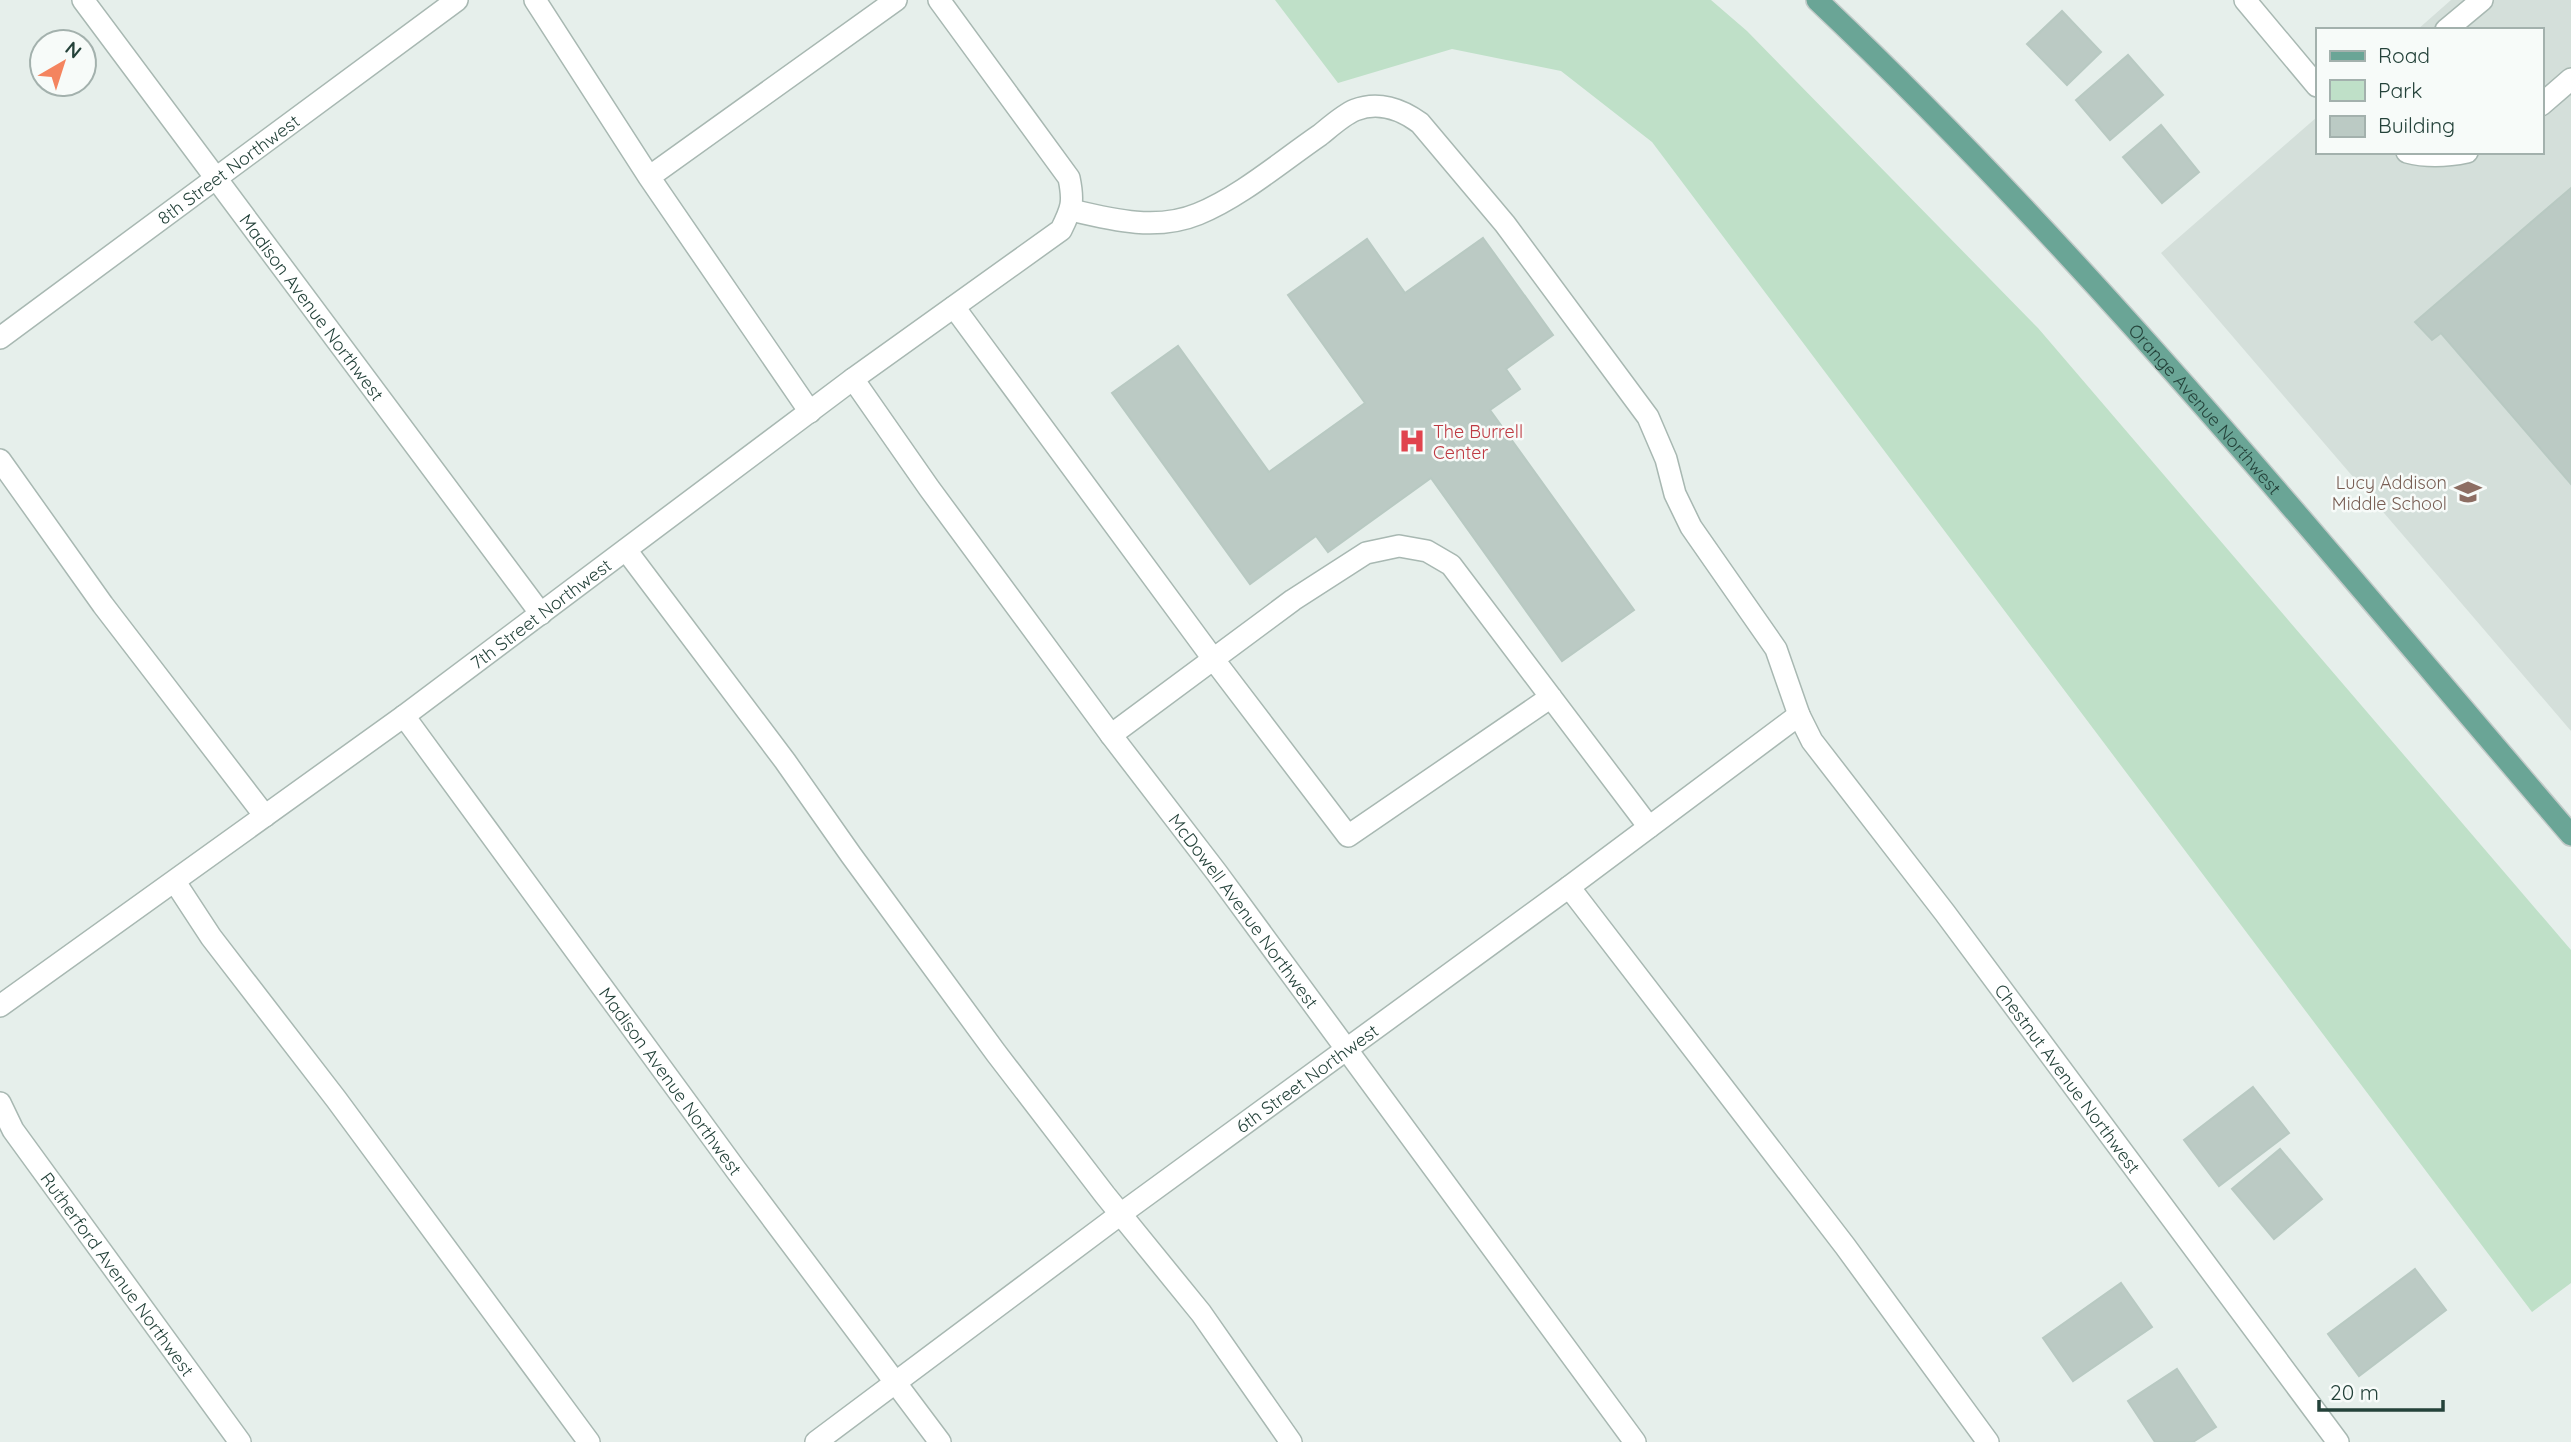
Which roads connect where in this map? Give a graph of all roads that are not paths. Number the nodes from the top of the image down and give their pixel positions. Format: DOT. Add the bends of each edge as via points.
graph roads {
  1 [pos="83,0"];
  2 [pos="457,0"];
  3 [pos="535,0"];
  4 [pos="896,0"];
  5 [pos="939,0"];
  6 [pos="1817,0"];
  7 [pos="2245,0"];
  8 [pos="2482,0"];
  9 [pos="2448,28"];
  10 [pos="2571,79"];
  11 [pos="2316,85"];
  12 [pos="2543,103"];
  13 [pos="2414,154"];
  14 [pos="2457,154"];
  15 [pos="649,177"];
  16 [pos="215,178"];
  17 [pos="1071,210"];
  18 [pos="954,307"];
  19 [pos="0,338"];
  20 [pos="853,379"];
  21 [pos="810,412"];
  22 [pos="0,460"];
  23 [pos="626,550"];
  24 [pos="541,614"];
  25 [pos="1214,660"];
  26 [pos="1551,697"];
  27 [pos="1800,715"];
  28 [pos="404,716"];
  29 [pos="1111,735"];
  30 [pos="265,816"];
  31 [pos="1649,827"];
  32 [pos="2571,835"];
  33 [pos="175,882"];
  34 [pos="1569,887"];
  35 [pos="0,1006"];
  36 [pos="1346,1049"];
  37 [pos="0,1103"];
  38 [pos="1122,1213"];
  39 [pos="896,1384"];
  40 [pos="240,1442"];
  41 [pos="589,1442"];
  42 [pos="816,1442"];
  43 [pos="940,1442"];
  44 [pos="1291,1442"];
  45 [pos="1635,1442"];
  46 [pos="1988,1442"];
  47 [pos="2338,1442"];
  1 -- 16 [label="street, Madison Avenue Northwest"];
  2 -- 16 [label="street, 8th Street Northwest"];
  3 -- 15 [label="street"];
  4 -- 15 [label="street"];
  5 -- 17 [label="street" via="1069,178"];
  6 -- 32 [label="main road, Orange Avenue Northwest" via="2066,251"];
  7 -- 11 [label="street"];
  8 -- 9 [label="street"];
  10 -- 12 [label="street"];
  13 -- 14 [label="street"];
  15 -- 21 [label="street"];
  16 -- 19 [label="street, 8th Street Northwest"];
  16 -- 24 [label="street, Madison Avenue Northwest"];
  17 -- 18 [label="street, 7th Street Northwest" via="1061,230"];
  17 -- 27 [label="street, Chestnut Avenue Northwest" via="1117,222 1161,223 1197,215 1355,110 1380,106 1404,111 1420,122 1506,224 1648,417 1691,527 1776,649"];
  18 -- 20 [label="street, 7th Street Northwest"];
  18 -- 25 [label="street"];
  20 -- 21 [label="street, 7th Street Northwest"];
  20 -- 29 [label="street, McDowell Avenue Northwest"];
  21 -- 23 [label="street, 7th Street Northwest"];
  22 -- 30 [label="street" via="103,605"];
  23 -- 24 [label="street, 7th Street Northwest"];
  23 -- 38 [label="street" via="996,1053"];
  24 -- 28 [label="street, 7th Street Northwest"];
  25 -- 26 [label="street" via="1366,552 1399,546 1427,551 1451,565"];
  25 -- 26 [label="street" via="1348,836"];
  25 -- 29 [label="street"];
  26 -- 31 [label="street"];
  27 -- 31 [label="street, 6th Street Northwest"];
  27 -- 47 [label="street, Chestnut Avenue Northwest" via="1812,741"];
  28 -- 30 [label="street, 7th Street Northwest"];
  28 -- 39 [label="street, Madison Avenue Northwest"];
  29 -- 36 [label="street, McDowell Avenue Northwest"];
  30 -- 33 [label="street, 7th Street Northwest"];
  31 -- 34 [label="street, 6th Street Northwest"];
  33 -- 35 [label="street, 7th Street Northwest"];
  33 -- 41 [label="street" via="211,937 336,1098"];
  34 -- 36 [label="street, 6th Street Northwest"];
  34 -- 46 [label="street" via="1845,1246"];
  36 -- 38 [label="street, 6th Street Northwest"];
  36 -- 45 [label="street, McDowell Avenue Northwest"];
  37 -- 40 [label="street, Rutherford Avenue Northwest" via="13,1130"];
  38 -- 39 [label="street, 6th Street Northwest"];
  38 -- 44 [label="street" via="1201,1313"];
  39 -- 42 [label="street, 6th Street Northwest"];
  39 -- 43 [label="street, Madison Avenue Northwest"];
}
